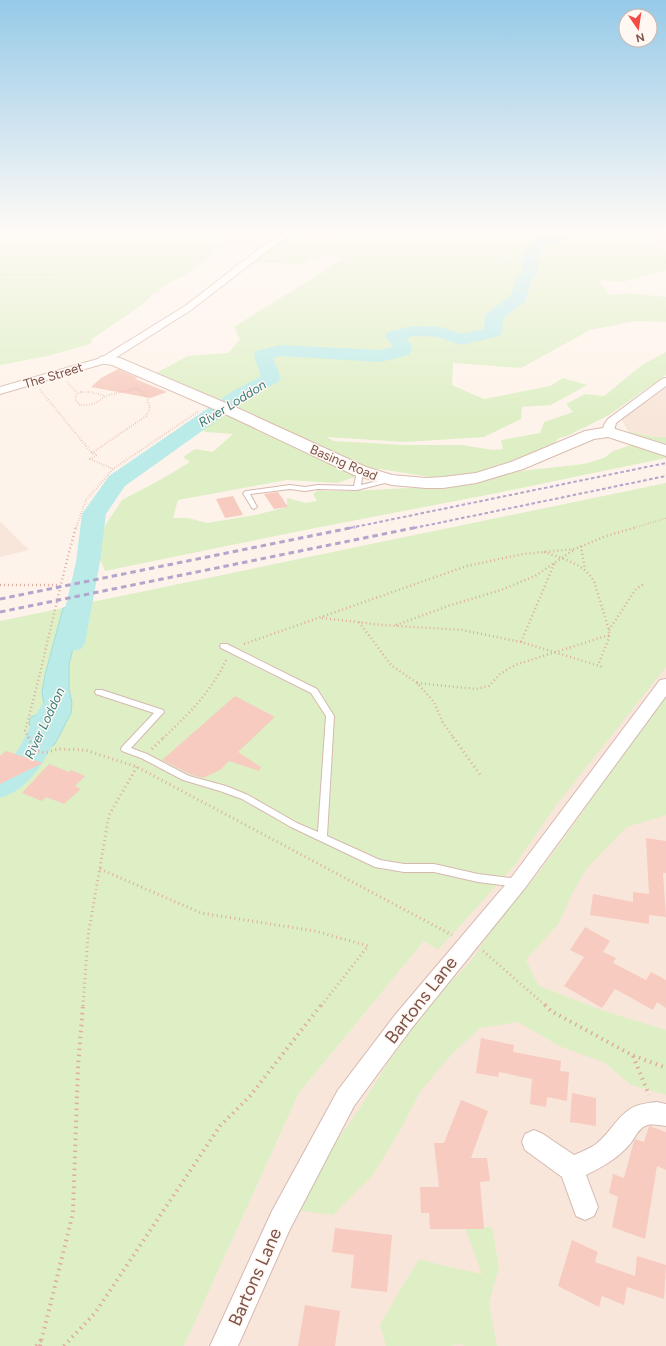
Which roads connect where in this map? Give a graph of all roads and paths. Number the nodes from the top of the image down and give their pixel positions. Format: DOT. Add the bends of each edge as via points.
graph roads {
  1 [pos="208,293"];
  2 [pos="105,360"];
  3 [pos="72,380"];
  4 [pos="666,381"];
  5 [pos="35,386"];
  6 [pos="0,391"];
  7 [pos="77,393"];
  8 [pos="105,396"];
  9 [pos="212,403"];
  10 [pos="609,432"];
  11 [pos="666,451"];
  12 [pos="92,453"];
  13 [pos="113,469"];
  14 [pos="360,472"];
  15 [pos="391,480"];
  16 [pos="357,488"];
  17 [pos="254,508"];
  18 [pos="666,518"];
  19 [pos="581,546"];
  20 [pos="575,549"];
  21 [pos="543,552"];
  22 [pos="561,558"];
  23 [pos="555,562"];
  24 [pos="585,570"];
  25 [pos="644,584"];
  26 [pos="0,585"];
  27 [pos="60,585"];
  28 [pos="320,618"];
  29 [pos="359,622"];
  30 [pos="396,626"];
  31 [pos="609,630"];
  32 [pos="609,635"];
  33 [pos="521,642"];
  34 [pos="227,647"];
  35 [pos="556,653"];
  36 [pos="598,665"];
  37 [pos="602,667"];
  38 [pos="417,683"];
  39 [pos="666,684"];
  40 [pos="99,692"];
  41 [pos="144,756"];
  42 [pos="133,772"];
  43 [pos="481,776"];
  44 [pos="322,838"];
  45 [pos="100,869"];
  46 [pos="518,883"];
  47 [pos="467,943"];
  48 [pos="632,1055"];
  49 [pos="666,1068"];
  50 [pos="661,1114"];
  51 [pos="534,1142"];
  52 [pos="572,1169"];
  53 [pos="585,1207"];
  54 [pos="41,1340"];
  55 [pos="36,1346"];
  56 [pos="40,1346"];
  57 [pos="64,1346"];
  58 [pos="224,1346"];
  1 -- 2 [label="street, The Street"];
  2 -- 6 [label="street, The Street"];
  2 -- 9 [label="street, Basing Road" via="115,361"];
  3 -- 7 [label="path" via="67,382"];
  4 -- 10 [label="street" via="612,421"];
  5 -- 12 [label="path"];
  7 -- 8 [label="path" via="96,392"];
  7 -- 8 [label="path" via="75,400 80,405 91,405"];
  8 -- 12 [label="path" via="138,388 152,406 151,412"];
  9 -- 13 [label="path"];
  9 -- 14 [label="street, Basing Road"];
  10 -- 11 [label="street"];
  10 -- 15 [label="street, Basing Road" via="591,434 492,474 475,478 434,483"];
  12 -- 13 [label="path" via="97,456 90,459"];
  13 -- 27 [label="path" via="86,500"];
  14 -- 15 [label="street, Basing Road"];
  14 -- 16 [label="lane"];
  15 -- 16 [label="lane"];
  16 -- 17 [label="lane" via="290,487 246,493"];
  18 -- 19 [label="path"];
  19 -- 20 [label="path"];
  19 -- 24 [label="path"];
  20 -- 21 [label="path"];
  20 -- 22 [label="path"];
  21 -- 22 [label="path"];
  21 -- 28 [label="path" via="467,566"];
  22 -- 23 [label="path"];
  22 -- 24 [label="path"];
  23 -- 30 [label="path" via="535,576 501,590 451,605"];
  23 -- 33 [label="path"];
  24 -- 31 [label="path" via="593,580"];
  25 -- 31 [label="path" via="636,589"];
  26 -- 27 [label="path"];
  27 -- 47 [label="path" via="38,684 24,731 35,750 44,753 86,750 137,767"];
  28 -- 29 [label="path"];
  28 -- 34 [label="path"];
  29 -- 30 [label="path"];
  29 -- 38 [label="path" via="391,665"];
  30 -- 33 [label="path" via="462,630"];
  31 -- 32 [label="path"];
  32 -- 35 [label="path"];
  32 -- 36 [label="path"];
  33 -- 35 [label="path"];
  34 -- 41 [label="path" via="219,677 203,700"];
  34 -- 44 [label="lane" via="314,691 330,716"];
  35 -- 36 [label="path"];
  35 -- 38 [label="path" via="515,665 500,674 488,686 476,690"];
  36 -- 37 [label="path"];
  38 -- 43 [label="path" via="434,702 443,723"];
  39 -- 46 [label="street, Bartons Lane"];
  40 -- 41 [label="lane" via="160,712 125,749"];
  41 -- 44 [label="lane" via="186,778 245,797"];
  42 -- 45 [label="path" via="109,815"];
  44 -- 46 [label="lane" via="378,864 404,868 434,868 478,878"];
  45 -- 54 [label="path" via="86,959 78,1067 73,1213"];
  45 -- 57 [label="path" via="201,913 315,931 368,946 250,1096 220,1126 95,1313"];
  46 -- 47 [label="street, Bartons Lane"];
  47 -- 48 [label="path" via="484,951 551,1011"];
  47 -- 58 [label="street, Bartons Lane" via="346,1098 281,1220"];
  48 -- 49 [label="path"];
  48 -- 50 [label="path"];
  50 -- 52 [label="street" via="639,1116 621,1138 604,1153"];
  51 -- 52 [label="street"];
  52 -- 53 [label="street"];
  54 -- 55 [label="path"];
  54 -- 56 [label="path"];
}
